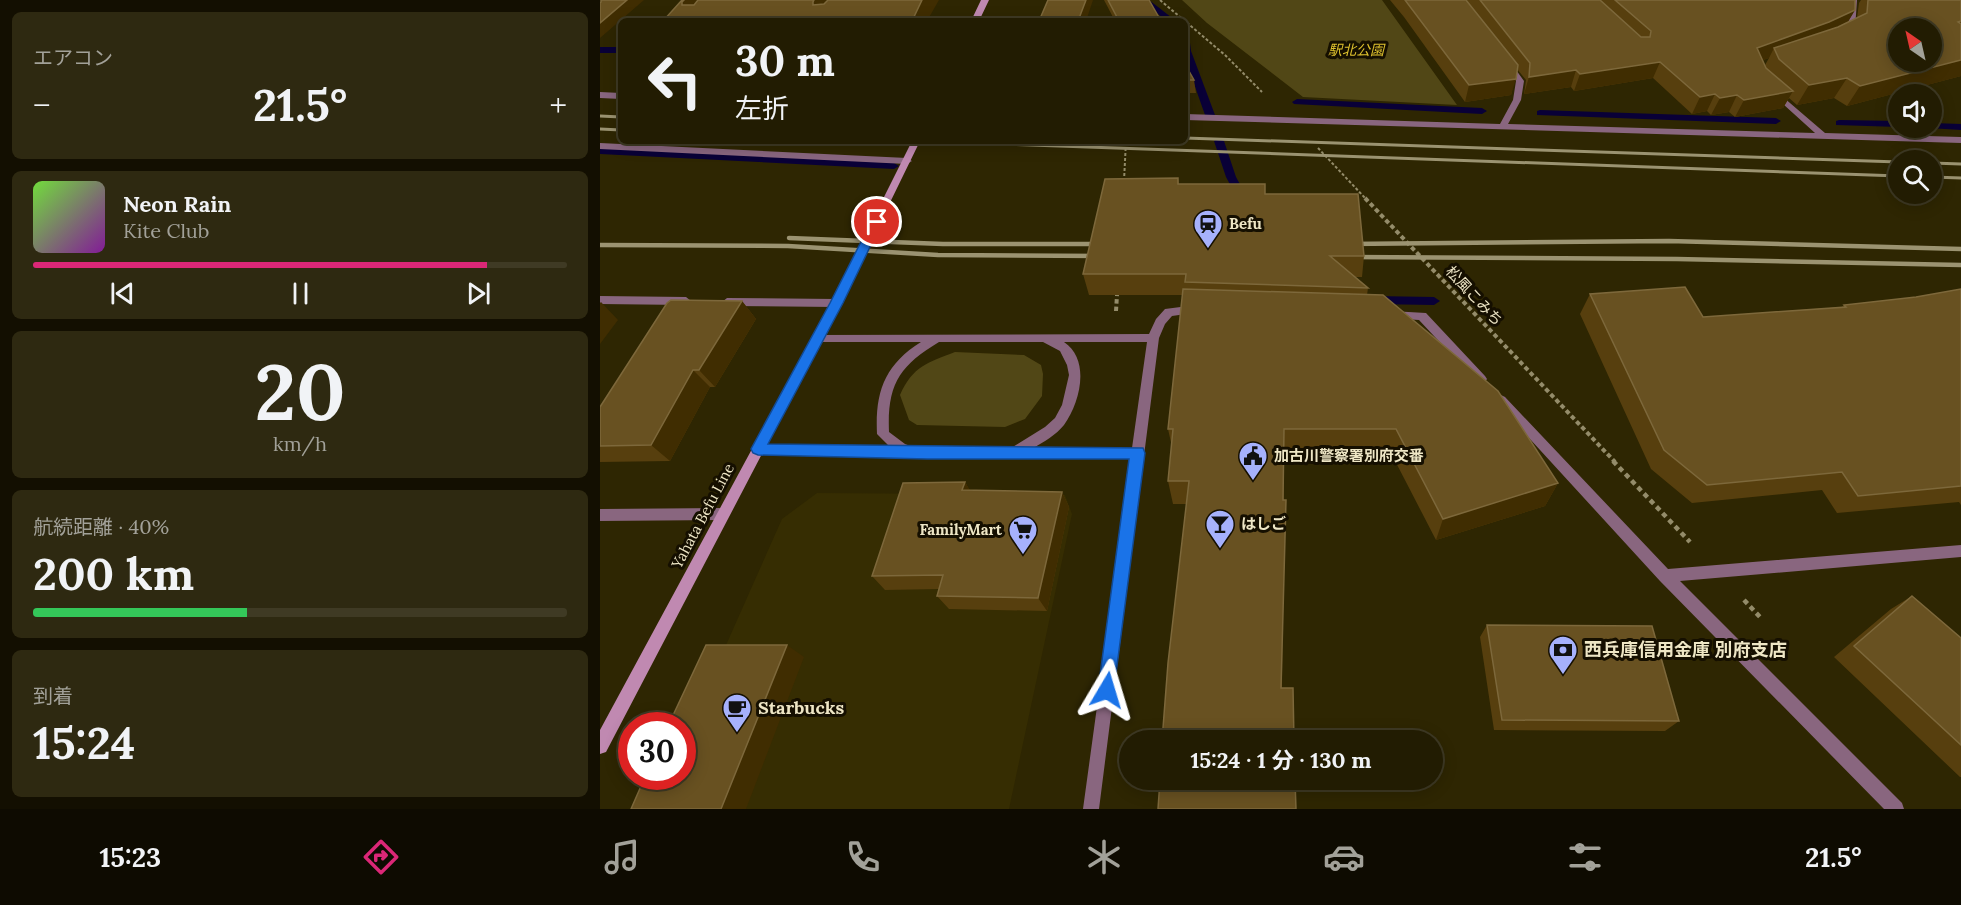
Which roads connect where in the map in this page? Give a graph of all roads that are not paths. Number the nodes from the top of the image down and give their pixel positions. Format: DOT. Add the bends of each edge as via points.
graph roads {
  1 [pos="985,0"];
  2 [pos="1853,0"];
  3 [pos="976,18"];
  4 [pos="1832,38"];
  5 [pos="1499,54"];
  6 [pos="1771,89"];
  7 [pos="600,95"];
  8 [pos="618,96"];
  9 [pos="1188,117"];
  10 [pos="1503,126"];
  11 [pos="1823,136"];
  12 [pos="1961,140"];
  13 [pos="915,144"];
  14 [pos="600,146"];
  15 [pos="907,161"];
  16 [pos="600,300"];
  17 [pos="837,303"];
  18 [pos="1207,310"];
  19 [pos="1375,314"];
  20 [pos="1040,337"];
  21 [pos="818,338"];
  22 [pos="937,338"];
  23 [pos="1153,338"];
  24 [pos="758,449"];
  25 [pos="1013,452"];
  26 [pos="927,453"];
  27 [pos="1137,453"];
  28 [pos="600,514"];
  29 [pos="722,514"];
  30 [pos="1961,551"];
  31 [pos="1665,576"];
  32 [pos="600,746"];
  33 [pos="1091,809"];
  34 [pos="1896,809"];
  1 -- 3 [label="main road"];
  2 -- 4 [label="street" via="1851,29"];
  5 -- 10 [label="street" via="1520,81 1517,100"];
  6 -- 11 [label="street"];
  7 -- 8 [label="street"];
  9 -- 10 [label="street"];
  10 -- 11 [label="street"];
  11 -- 12 [label="street"];
  13 -- 15 [label="main road, Yahata Befu Line"];
  14 -- 15 [label="street"];
  15 -- 17 [label="main road, Yahata Befu Line"];
  16 -- 17 [label="street"];
  17 -- 21 [label="main road, Yahata Befu Line"];
  18 -- 23 [label="street" via="1169,312"];
  19 -- 31 [label="street" via="1422,316"];
  20 -- 22 [label="street"];
  20 -- 23 [label="street"];
  20 -- 25 [label="street" via="1064,347 1073,366 1074,386 1069,406 1058,423"];
  21 -- 22 [label="street"];
  21 -- 24 [label="main road, Yahata Befu Line"];
  22 -- 26 [label="street" via="901,362 886,387 881,410 883,434 902,449"];
  23 -- 27 [label="street"];
  24 -- 26 [label="street"];
  24 -- 29 [label="main road, Yahata Befu Line"];
  25 -- 26 [label="street"];
  25 -- 27 [label="street"];
  27 -- 33 [label="street"];
  28 -- 29 [label="street"];
  29 -- 32 [label="main road, Yahata Befu Line"];
  30 -- 31 [label="street"];
  31 -- 34 [label="street"];
}
